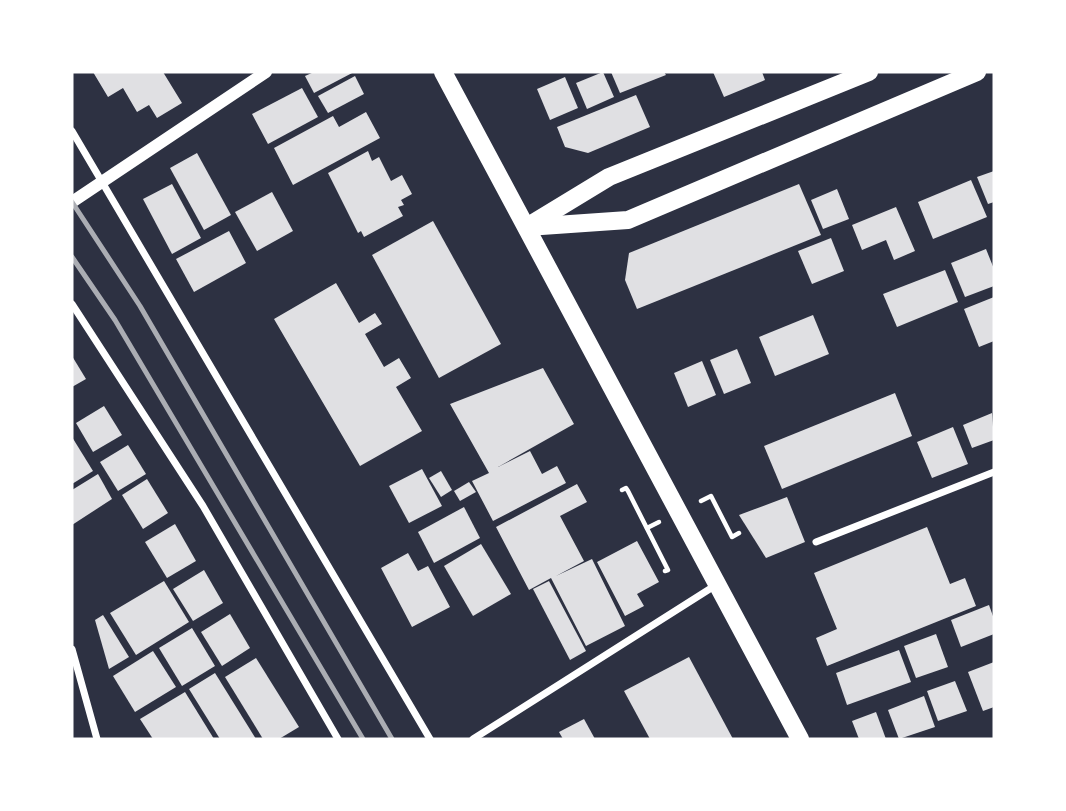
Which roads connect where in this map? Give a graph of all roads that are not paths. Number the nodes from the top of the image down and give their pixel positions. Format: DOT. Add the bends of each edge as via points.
graph roads {
  1 [pos="266,72"];
  2 [pos="443,72"];
  3 [pos="869,72"];
  4 [pos="976,72"];
  5 [pos="72,131"];
  6 [pos="102,181"];
  7 [pos="72,202"];
  8 [pos="527,227"];
  9 [pos="72,304"];
  10 [pos="994,472"];
  11 [pos="816,542"];
  12 [pos="716,585"];
  13 [pos="72,649"];
  14 [pos="97,739"];
  15 [pos="338,739"];
  16 [pos="430,739"];
  17 [pos="473,739"];
  18 [pos="800,739"];
  1 -- 6 [label="street"];
  2 -- 8 [label="main road"];
  3 -- 8 [label="main road" via="609,177"];
  4 -- 8 [label="main road" via="628,220"];
  5 -- 6 [label="street"];
  6 -- 7 [label="street"];
  6 -- 16 [label="street"];
  8 -- 12 [label="main road"];
  9 -- 15 [label="street" via="203,506"];
  10 -- 11 [label="street"];
  12 -- 17 [label="street"];
  12 -- 18 [label="main road"];
  13 -- 14 [label="street"];
}
